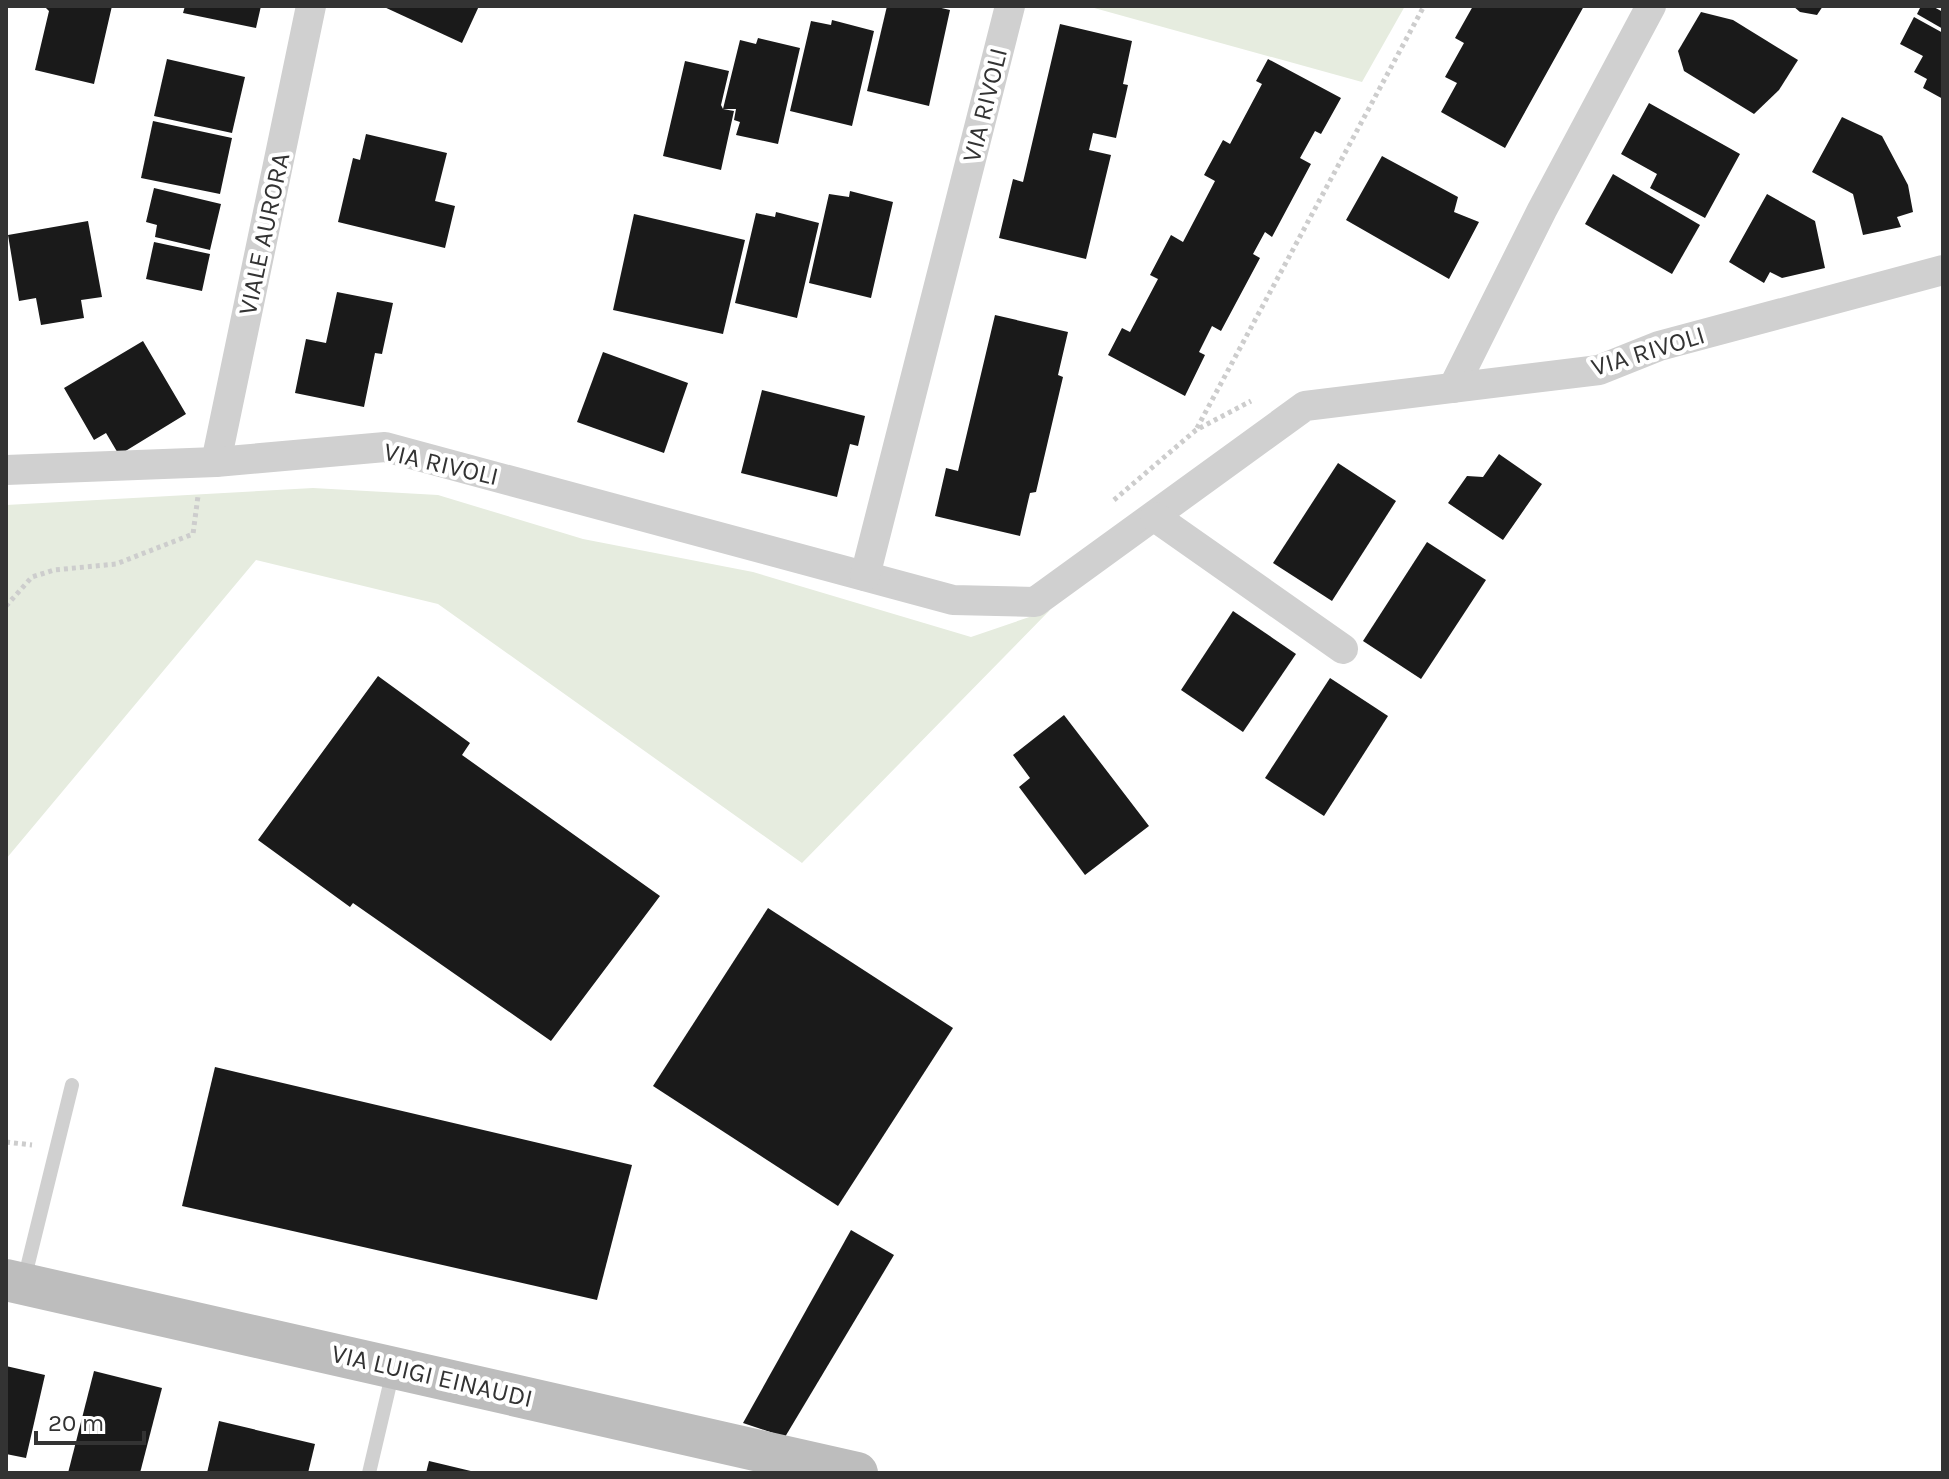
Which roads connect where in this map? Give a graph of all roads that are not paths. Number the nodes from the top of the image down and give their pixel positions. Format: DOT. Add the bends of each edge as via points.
graph roads {
  1 [pos="311,6"];
  2 [pos="1010,6"];
  3 [pos="1651,6"];
  4 [pos="1943,270"];
  5 [pos="1453,388"];
  6 [pos="209,463"];
  7 [pos="6,470"];
  8 [pos="1155,517"];
  9 [pos="865,576"];
  10 [pos="1343,649"];
  11 [pos="72,1085"];
  12 [pos="14,1282"];
  13 [pos="394,1367"];
  14 [pos="369,1473"];
  15 [pos="857,1473"];
  1 -- 6 [label="street, VIALE AURORA"];
  2 -- 9 [label="street, VIA RIVOLI"];
  3 -- 5 [label="street"];
  4 -- 5 [label="street, VIA RIVOLI" via="1659,346 1599,370"];
  5 -- 8 [label="street, VIA RIVOLI" via="1305,406"];
  6 -- 7 [label="street, VIA RIVOLI"];
  6 -- 9 [label="street, VIA RIVOLI" via="385,447"];
  8 -- 9 [label="street, VIA RIVOLI" via="1035,602 953,600"];
  8 -- 10 [label="street"];
  11 -- 12 [label="lane"];
  12 -- 13 [label="main road, VIA LUIGI EINAUDI"];
  13 -- 14 [label="lane"];
  13 -- 15 [label="main road, VIA LUIGI EINAUDI"];
}
